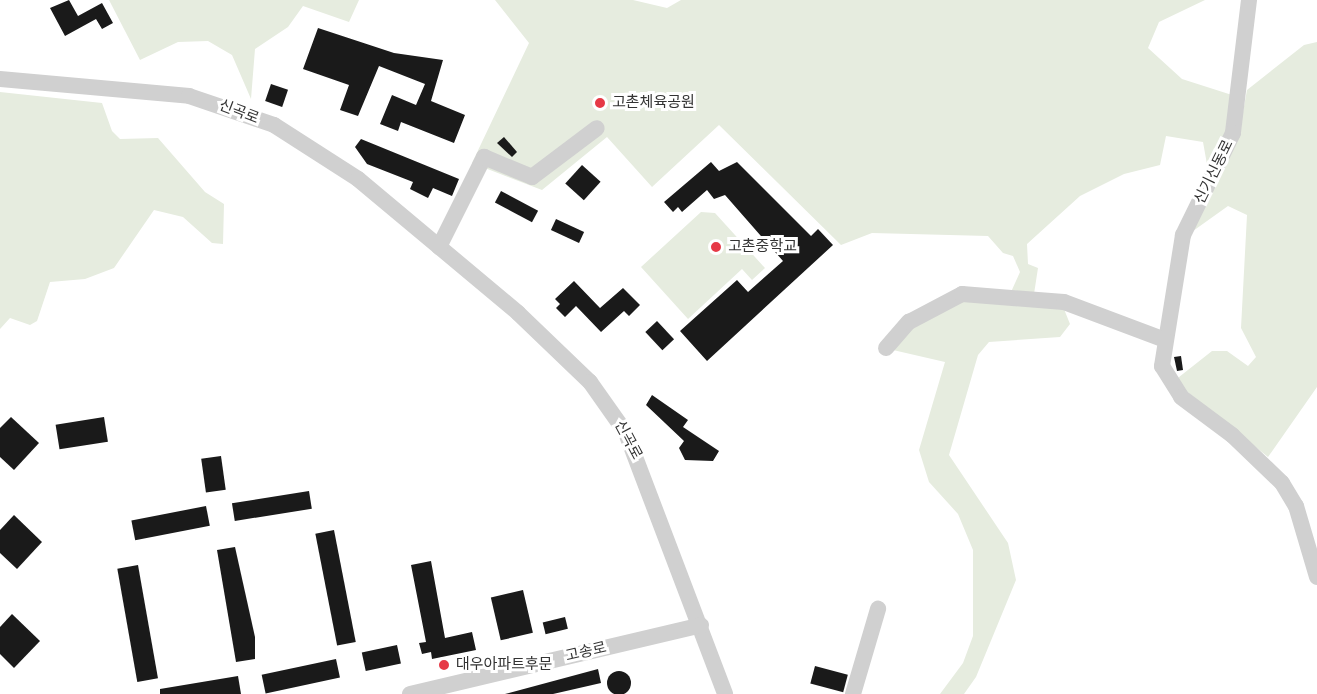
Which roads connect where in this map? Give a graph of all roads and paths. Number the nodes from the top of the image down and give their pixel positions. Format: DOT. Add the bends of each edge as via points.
graph roads {
  1 [pos="1250,0"];
  2 [pos="0,79"];
  3 [pos="597,128"];
  4 [pos="439,247"];
  5 [pos="1165,340"];
  6 [pos="885,348"];
  7 [pos="1317,577"];
  8 [pos="878,609"];
  9 [pos="701,625"];
  10 [pos="471,687"];
  11 [pos="410,694"];
  12 [pos="725,694"];
  13 [pos="852,694"];
  1 -- 5 [label="street, 신기신동로" via="1233,133 1183,235"];
  2 -- 4 [label="street, 신곡로" via="171,93 240,111 328,157"];
  3 -- 4 [label="street" via="532,177 484,157"];
  4 -- 9 [label="street, 신곡로" via="567,357 610,409 645,472"];
  5 -- 6 [label="street" via="1064,302 962,294 909,322"];
  5 -- 7 [label="street, 신기신동로" via="1161,366 1166,380 1255,454 1290,493"];
  8 -- 13 [label="street"];
  9 -- 10 [label="street, 고송로"];
  9 -- 12 [label="street, 신곡로"];
  10 -- 11 [label="street, 고송로"];
}
